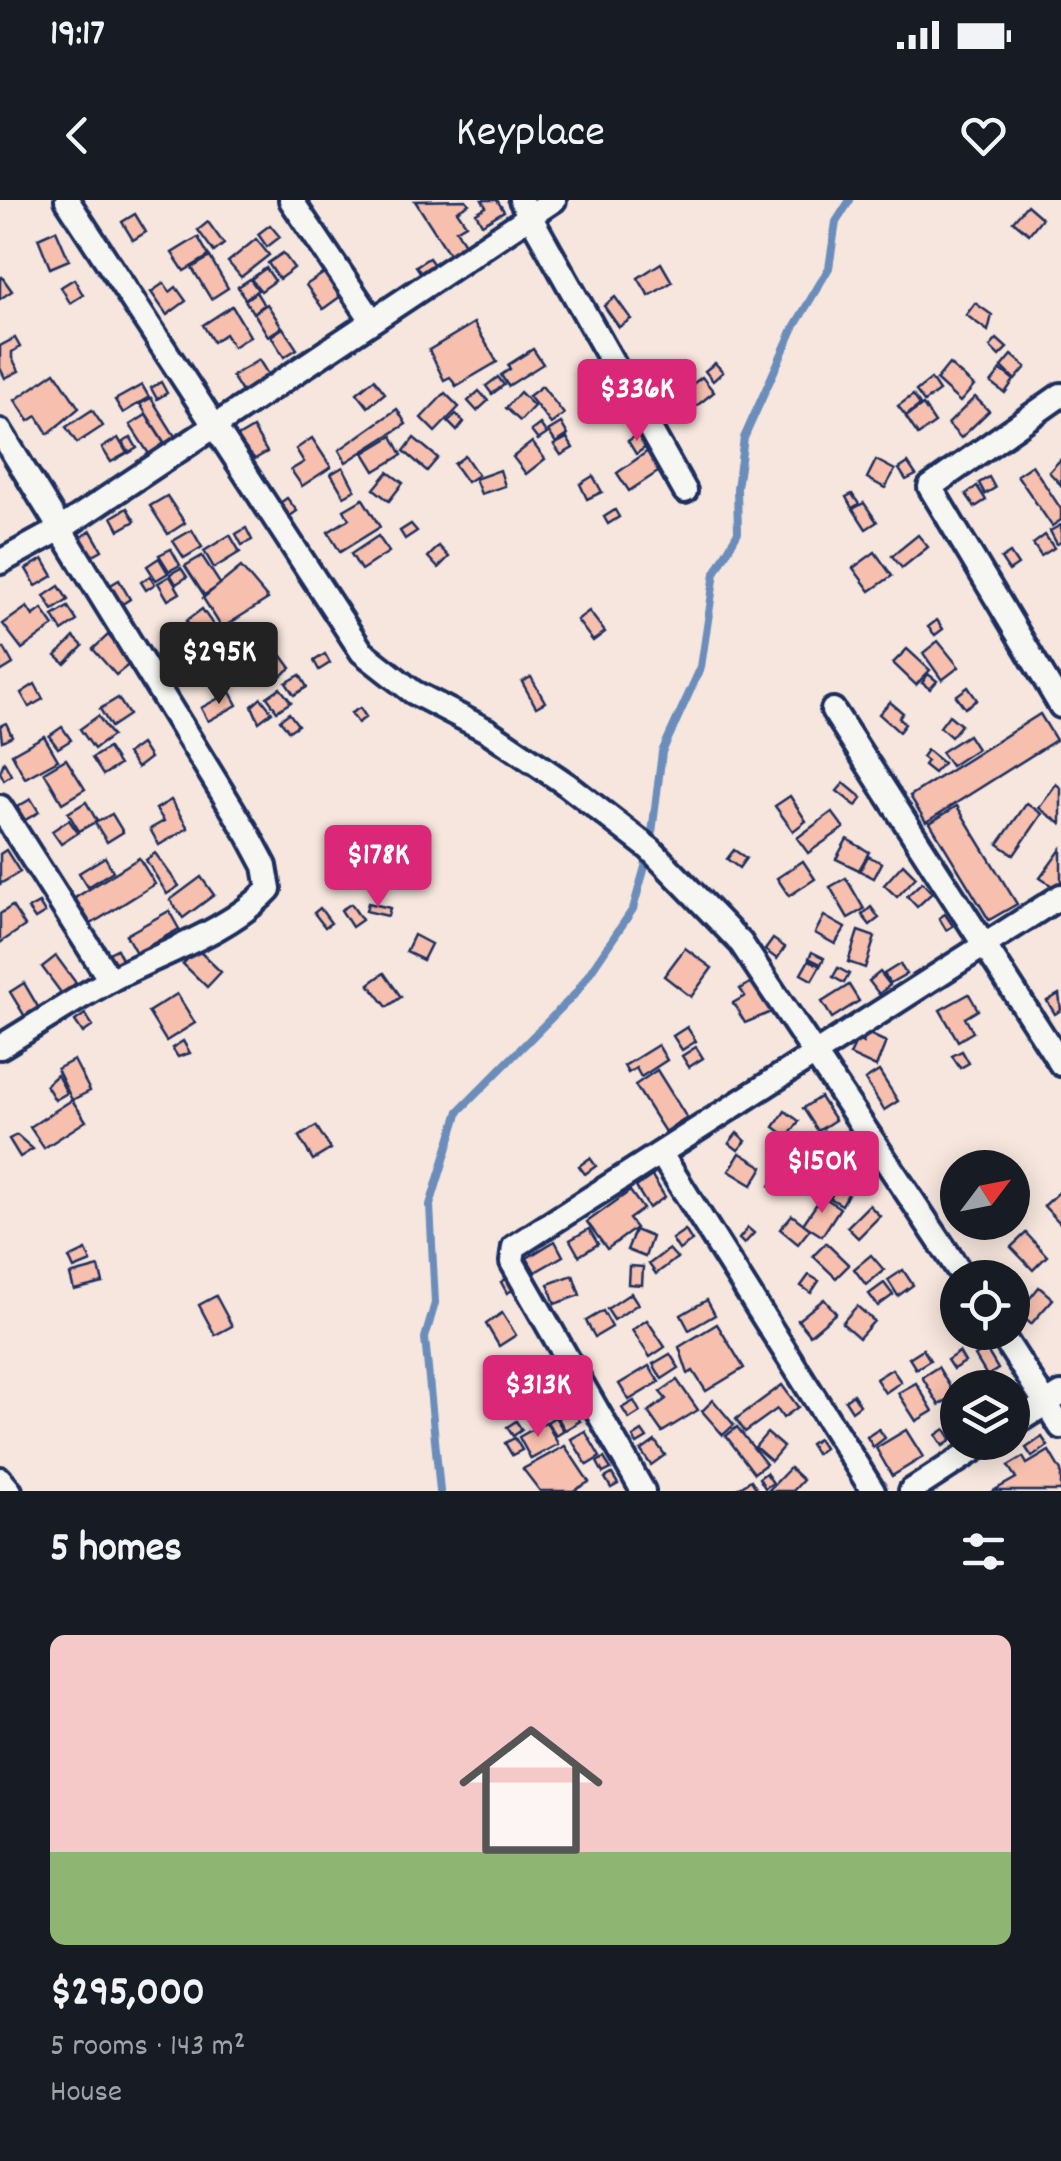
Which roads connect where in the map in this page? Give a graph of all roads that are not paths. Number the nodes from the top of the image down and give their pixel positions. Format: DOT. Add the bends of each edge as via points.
graph roads {
  1 [pos="67,200"];
  2 [pos="291,200"];
  3 [pos="554,200"];
  4 [pos="526,208"];
  5 [pos="372,320"];
  6 [pos="1061,396"];
  7 [pos="212,425"];
  8 [pos="0,431"];
  9 [pos="685,491"];
  10 [pos="62,528"];
  11 [pos="0,562"];
  12 [pos="1061,706"];
  13 [pos="834,710"];
  14 [pos="0,807"];
  15 [pos="1061,896"];
  16 [pos="986,946"];
  17 [pos="110,980"];
  18 [pos="0,1048"];
  19 [pos="818,1052"];
  20 [pos="1061,1064"];
  21 [pos="660,1154"];
  22 [pos="952,1260"];
  23 [pos="1015,1350"];
  24 [pos="1054,1399"];
  25 [pos="1030,1414"];
  26 [pos="1061,1427"];
  27 [pos="959,1460"];
  28 [pos="0,1479"];
  29 [pos="10,1491"];
  30 [pos="643,1491"];
  31 [pos="873,1491"];
  32 [pos="912,1491"];
  1 -- 7 [label="street"];
  2 -- 5 [label="street"];
  3 -- 4 [label="street"];
  4 -- 5 [label="street"];
  4 -- 9 [label="street"];
  5 -- 7 [label="street"];
  6 -- 12 [label="street" via="930,487"];
  7 -- 10 [label="street"];
  7 -- 19 [label="street" via="362,652 413,692 488,731 566,784 650,848 742,942"];
  8 -- 10 [label="street"];
  10 -- 11 [label="street"];
  10 -- 17 [label="street" via="249,836 269,889 210,930"];
  13 -- 16 [label="street"];
  14 -- 17 [label="street"];
  15 -- 16 [label="street"];
  16 -- 19 [label="street"];
  16 -- 20 [label="street"];
  17 -- 18 [label="street"];
  19 -- 21 [label="street"];
  19 -- 22 [label="street"];
  21 -- 30 [label="street" via="522,1241 512,1255"];
  21 -- 31 [label="street"];
  23 -- 24 [label="street"];
  24 -- 25 [label="street"];
  24 -- 26 [label="street"];
  27 -- 32 [label="street"];
  28 -- 29 [label="street"];
}
